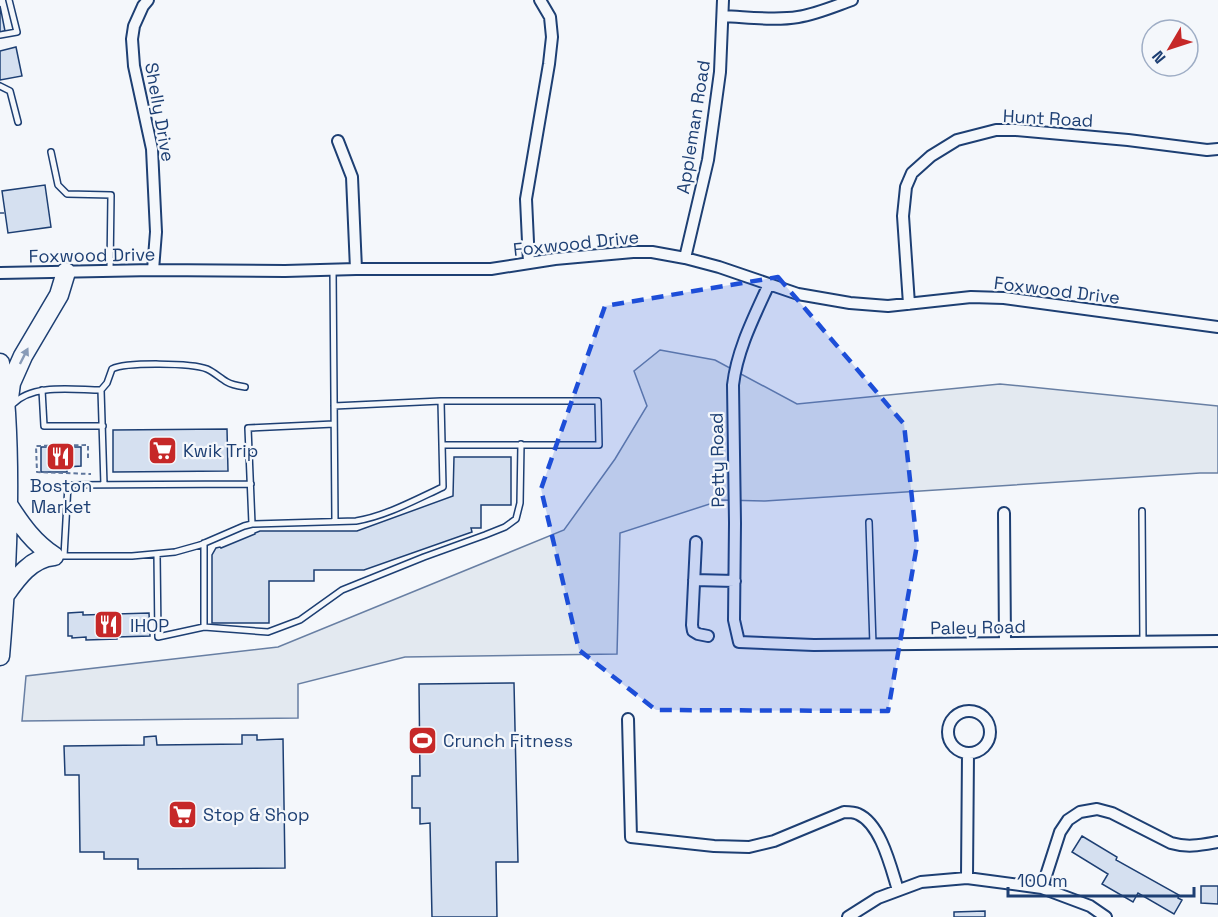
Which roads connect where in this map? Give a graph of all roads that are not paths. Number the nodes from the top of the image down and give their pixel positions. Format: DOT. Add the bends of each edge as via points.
graph roads {
  1 [pos="9,0"];
  2 [pos="148,0"];
  3 [pos="540,0"];
  4 [pos="723,0"];
  5 [pos="852,0"];
  6 [pos="723,16"];
  7 [pos="0,35"];
  8 [pos="0,86"];
  9 [pos="18,122"];
  10 [pos="338,141"];
  11 [pos="1218,149"];
  12 [pos="51,152"];
  13 [pos="685,258"];
  14 [pos="529,263"];
  15 [pos="356,269"];
  16 [pos="153,270"];
  17 [pos="333,270"];
  18 [pos="110,271"];
  19 [pos="66,272"];
  20 [pos="0,273"];
  21 [pos="769,284"];
  22 [pos="909,304"];
  23 [pos="1218,327"];
  24 [pos="0,363"];
  25 [pos="245,387"];
  26 [pos="42,390"];
  27 [pos="101,390"];
  28 [pos="441,401"];
  29 [pos="334,406"];
  30 [pos="6,411"];
  31 [pos="334,424"];
  32 [pos="102,426"];
  33 [pos="521,444"];
  34 [pos="442,445"];
  35 [pos="251,484"];
  36 [pos="104,485"];
  37 [pos="9,506"];
  38 [pos="1142,511"];
  39 [pos="1004,513"];
  40 [pos="335,521"];
  41 [pos="869,522"];
  42 [pos="252,524"];
  43 [pos="696,542"];
  44 [pos="204,543"];
  45 [pos="157,554"];
  46 [pos="59,556"];
  47 [pos="694,580"];
  48 [pos="735,581"];
  49 [pos="5,596"];
  50 [pos="204,627"];
  51 [pos="708,636"];
  52 [pos="1218,641"];
  53 [pos="739,642"];
  54 [pos="1143,642"];
  55 [pos="1005,643"];
  56 [pos="873,645"];
  57 [pos="0,656"];
  58 [pos="628,719"];
  59 [pos="968,753"];
  60 [pos="1218,842"];
  61 [pos="967,878"];
  62 [pos="1042,888"];
  63 [pos="898,890"];
  64 [pos="848,917"];
  65 [pos="1106,917"];
  1 -- 7 [label="lane" via="17,32"];
  2 -- 16 [label="street, Shelly Drive" via="142,6 132,39 152,149 156,232"];
  3 -- 14 [label="street" via="550,17 552,37 526,199"];
  4 -- 6 [label="street, Appleman Road"];
  5 -- 6 [label="street" via="798,17"];
  6 -- 13 [label="street, Appleman Road" via="708,160"];
  8 -- 9 [label="lane" via="10,90"];
  10 -- 15 [label="street" via="352,177"];
  11 -- 22 [label="street, Hunt Road" via="1016,130 996,130 957,140 912,173 906,187 903,216"];
  12 -- 18 [label="lane" via="58,185 67,194 111,195"];
  13 -- 14 [label="street, Foxwood Drive" via="633,252"];
  13 -- 21 [label="street, Foxwood Drive"];
  14 -- 15 [label="street, Foxwood Drive" via="491,269"];
  15 -- 17 [label="street, Foxwood Drive"];
  16 -- 17 [label="street, Foxwood Drive"];
  16 -- 18 [label="street, Foxwood Drive"];
  17 -- 29 [label="lane"];
  18 -- 19 [label="street, Foxwood Drive"];
  19 -- 20 [label="street, Foxwood Drive"];
  30 -- 19 [label="main road, one-way" via="11,383 22,356 59,295"];
  21 -- 22 [label="street, Foxwood Drive" via="798,294 850,303"];
  21 -- 48 [label="street, Petty Road" via="734,374"];
  22 -- 23 [label="street, Foxwood Drive" via="971,297 1004,298"];
  24 -- 30 [label="main road"];
  25 -- 27 [label="lane" via="227,382 209,369 161,364 116,367"];
  26 -- 27 [label="lane"];
  26 -- 30 [label="lane" via="25,394"];
  26 -- 32 [label="lane" via="44,426"];
  27 -- 32 [label="lane"];
  28 -- 29 [label="lane"];
  28 -- 33 [label="lane" via="598,401 599,446"];
  28 -- 34 [label="lane"];
  29 -- 31 [label="lane"];
  30 -- 37 [label="main road"];
  31 -- 35 [label="lane" via="248,428"];
  31 -- 40 [label="lane"];
  32 -- 36 [label="lane"];
  33 -- 34 [label="lane"];
  33 -- 50 [label="lane" via="520,503 516,519 504,527 342,590 300,620 268,632"];
  34 -- 40 [label="lane" via="443,487 366,520"];
  35 -- 36 [label="lane"];
  35 -- 42 [label="lane"];
  36 -- 46 [label="lane" via="68,485"];
  37 -- 46 [label="main road" via="44,550"];
  37 -- 49 [label="main road"];
  38 -- 54 [label="lane"];
  39 -- 55 [label="street"];
  40 -- 42 [label="lane"];
  41 -- 56 [label="lane"];
  42 -- 44 [label="lane"];
  43 -- 47 [label="street"];
  44 -- 45 [label="lane"];
  44 -- 50 [label="lane"];
  45 -- 46 [label="lane"];
  45 -- 50 [label="lane" via="158,637"];
  46 -- 49 [label="main road" via="45,557 26,570"];
  47 -- 48 [label="street"];
  47 -- 51 [label="street" via="693,631"];
  48 -- 53 [label="street, Petty Road" via="734,620"];
  49 -- 57 [label="main road"];
  52 -- 54 [label="street, Paley Road"];
  53 -- 56 [label="street, Paley Road"];
  54 -- 55 [label="street, Paley Road"];
  55 -- 56 [label="street, Paley Road"];
  58 -- 63 [label="street" via="631,837 749,847 774,841 844,812 856,813 866,819 883,843"];
  59 -- 59 [label="street" via="983,747 990,732 984,717 969,710 954,716 947,731 953,746"];
  59 -- 61 [label="street"];
  60 -- 62 [label="street" via="1181,846 1113,813 1097,809 1080,812 1060,832"];
  61 -- 62 [label="street"];
  61 -- 63 [label="street" via="921,882"];
  62 -- 65 [label="street" via="1090,906"];
  63 -- 64 [label="street"];
}
